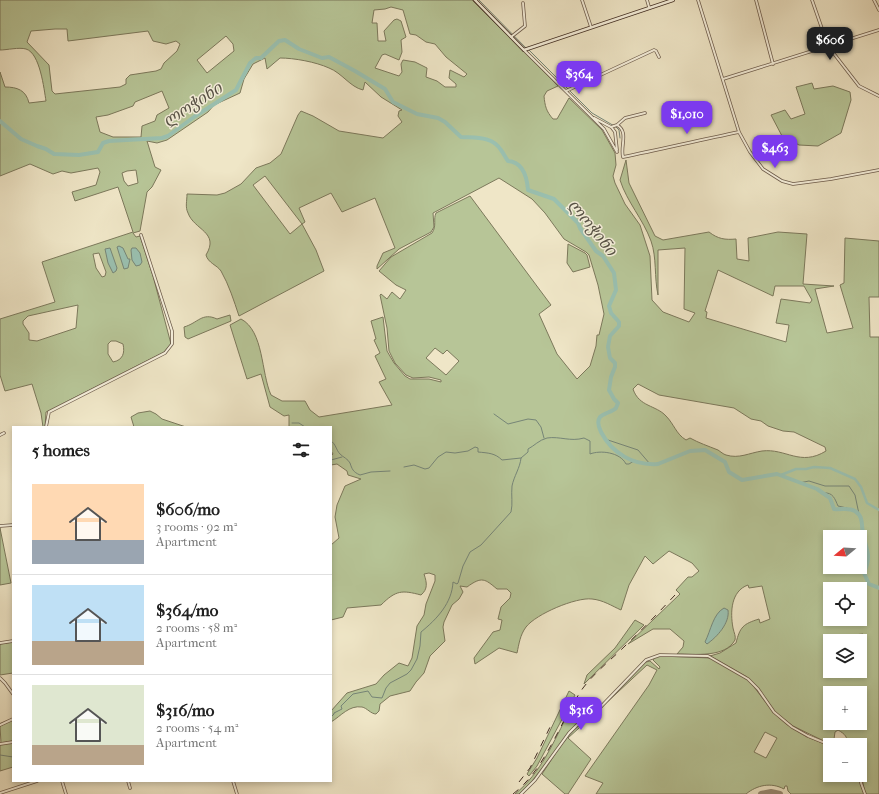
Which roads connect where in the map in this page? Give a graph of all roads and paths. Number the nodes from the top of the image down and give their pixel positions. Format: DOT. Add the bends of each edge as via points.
graph roads {
  1 [pos="475,0"];
  2 [pos="582,0"];
  3 [pos="647,0"];
  4 [pos="673,0"];
  5 [pos="698,0"];
  6 [pos="756,0"];
  7 [pos="812,0"];
  8 [pos="874,0"];
  9 [pos="523,2"];
  10 [pos="649,7"];
  11 [pos="879,10"];
  12 [pos="591,28"];
  13 [pos="879,30"];
  14 [pos="511,37"];
  15 [pos="828,46"];
  16 [pos="524,50"];
  17 [pos="659,57"];
  18 [pos="773,64"];
  19 [pos="723,79"];
  20 [pos="566,91"];
  21 [pos="879,96"];
  22 [pos="645,113"];
  23 [pos="594,118"];
  24 [pos="617,125"];
  25 [pos="611,127"];
  26 [pos="739,132"];
  27 [pos="879,170"];
  28 [pos="141,235"];
  29 [pos="46,426"];
  30 [pos="4,433"];
  31 [pos="0,435"];
  32 [pos="12,525"];
  33 [pos="0,526"];
  34 [pos="12,641"];
  35 [pos="0,643"];
  36 [pos="0,678"];
  37 [pos="12,693"];
  38 [pos="12,719"];
  39 [pos="0,725"];
  40 [pos="12,742"];
  41 [pos="823,742"];
  42 [pos="0,744"];
  43 [pos="34,782"];
  44 [pos="62,782"];
  45 [pos="128,782"];
  46 [pos="233,782"];
  47 [pos="861,782"];
  48 [pos="130,788"];
  49 [pos="0,793"];
  50 [pos="66,794"];
  51 [pos="237,794"];
  52 [pos="521,794"];
  53 [pos="865,794"];
  1 -- 14 [label="street"];
  2 -- 12 [label="street"];
  3 -- 10 [label="street"];
  4 -- 10 [label="street"];
  5 -- 19 [label="street"];
  6 -- 18 [label="street"];
  7 -- 15 [label="street"];
  8 -- 11 [label="street"];
  9 -- 14 [label="street" via="525,28"];
  10 -- 12 [label="street"];
  12 -- 16 [label="street"];
  13 -- 15 [label="street"];
  14 -- 16 [label="street"];
  15 -- 18 [label="street"];
  15 -- 21 [label="street" via="859,86"];
  16 -- 20 [label="street"];
  17 -- 20 [label="street" via="654,50"];
  18 -- 19 [label="street"];
  19 -- 26 [label="street"];
  20 -- 23 [label="street"];
  22 -- 24 [label="street" via="626,118"];
  23 -- 25 [label="street"];
  23 -- 25 [label="street" via="604,129 617,152 615,132"];
  24 -- 25 [label="street"];
  24 -- 26 [label="street" via="623,133 623,157"];
  26 -- 27 [label="street" via="750,152 764,169 788,183 803,184"];
  28 -- 29 [label="street" via="172,331 172,344 165,353 49,412"];
  30 -- 31 [label="street"];
  32 -- 33 [label="street"];
  34 -- 35 [label="street"];
  36 -- 37 [label="street"];
  38 -- 39 [label="street"];
  40 -- 42 [label="street"];
  41 -- 52 [label="street" via="792,726 774,712 748,679 708,656 657,655 646,660 592,716 569,733 535,780"];
  43 -- 49 [label="street"];
  44 -- 50 [label="street"];
  45 -- 48 [label="street"];
  46 -- 51 [label="street"];
  47 -- 53 [label="street"];
}
